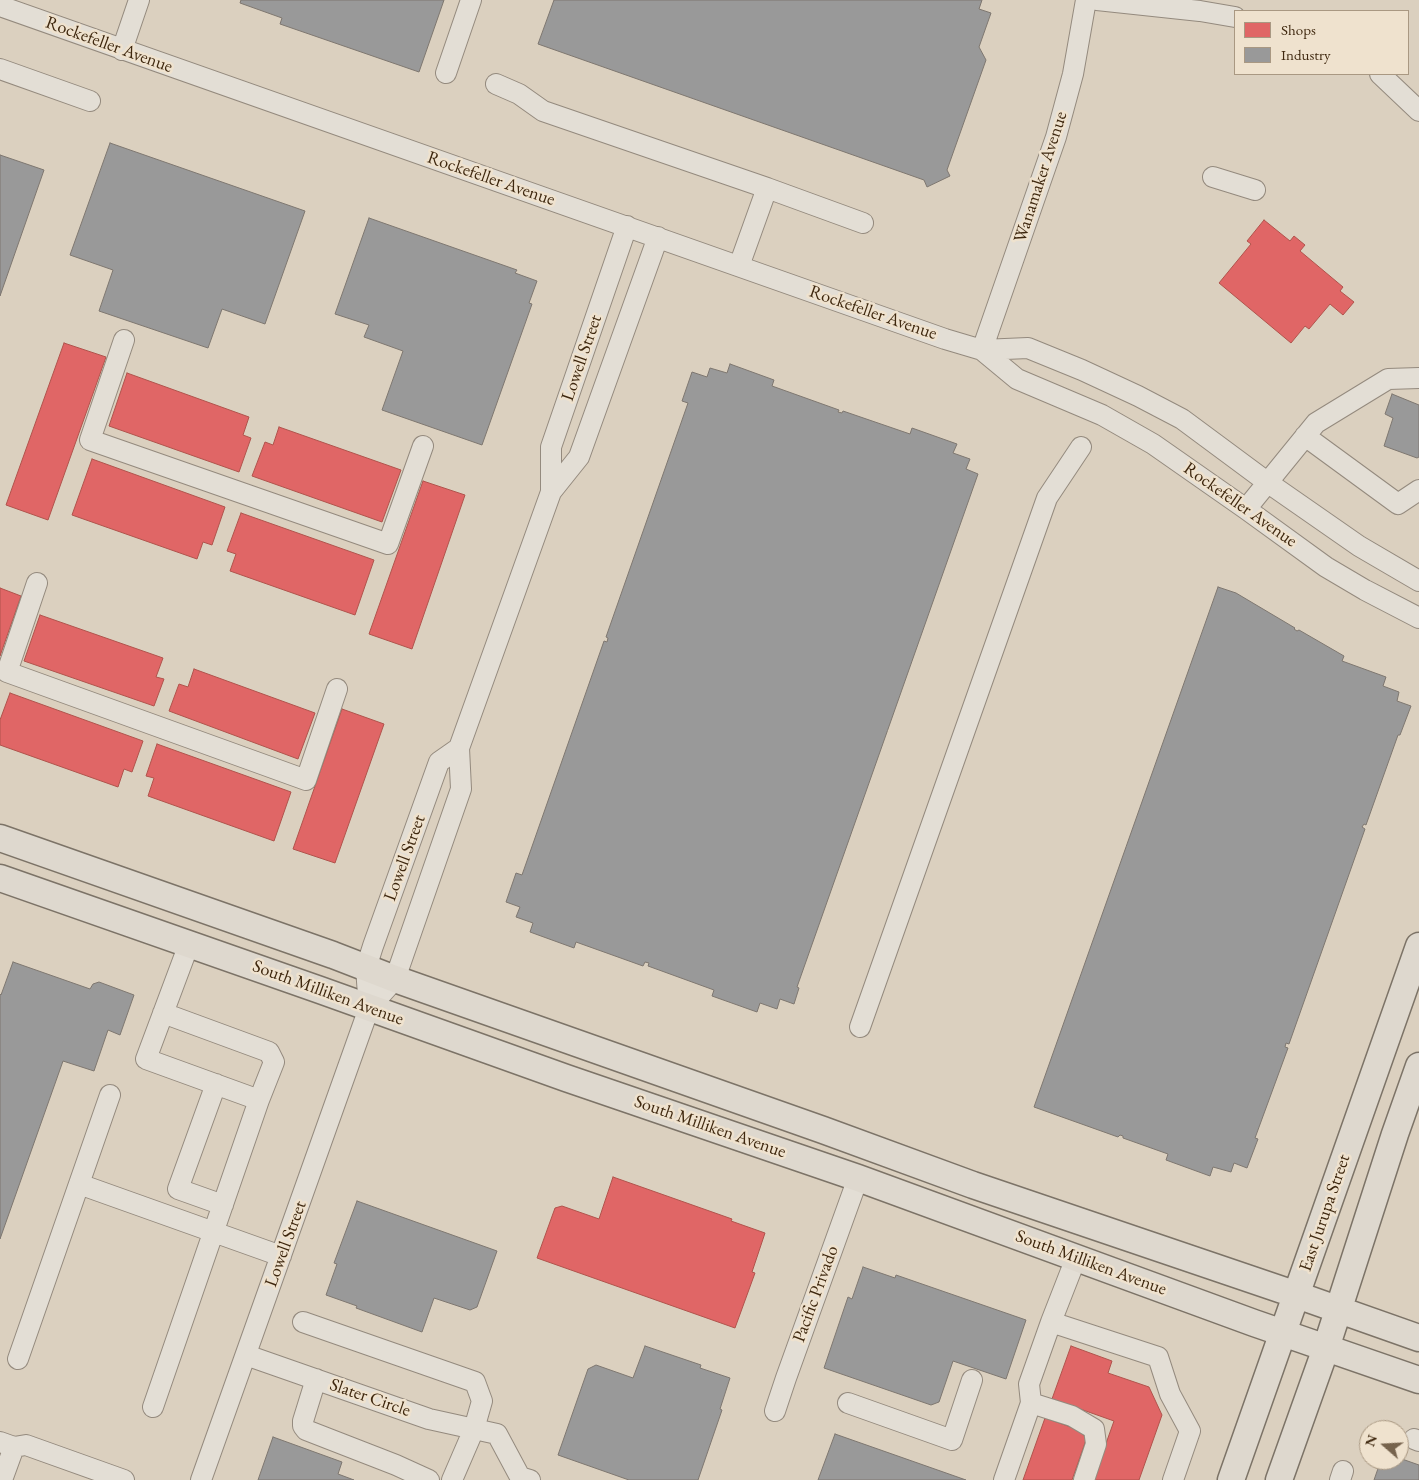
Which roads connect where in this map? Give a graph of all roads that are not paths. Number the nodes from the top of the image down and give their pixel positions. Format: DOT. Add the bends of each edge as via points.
graph roads {
  1 [pos="139,0"];
  2 [pos="471,0"];
  3 [pos="1086,0"];
  4 [pos="1097,0"];
  5 [pos="0,6"];
  6 [pos="1234,17"];
  7 [pos="122,50"];
  8 [pos="0,69"];
  9 [pos="446,73"];
  10 [pos="1381,75"];
  11 [pos="496,84"];
  12 [pos="90,101"];
  13 [pos="1419,111"];
  14 [pos="1212,177"];
  15 [pos="767,188"];
  16 [pos="1256,190"];
  17 [pos="863,223"];
  18 [pos="627,226"];
  19 [pos="658,237"];
  20 [pos="739,266"];
  21 [pos="124,340"];
  22 [pos="982,350"];
  23 [pos="1419,378"];
  24 [pos="1305,436"];
  25 [pos="423,446"];
  26 [pos="1081,447"];
  27 [pos="1267,482"];
  28 [pos="1419,490"];
  29 [pos="552,492"];
  30 [pos="1246,509"];
  31 [pos="1419,581"];
  32 [pos="37,584"];
  33 [pos="1419,618"];
  34 [pos="337,689"];
  35 [pos="460,748"];
  36 [pos="0,838"];
  37 [pos="0,878"];
  38 [pos="189,944"];
  39 [pos="1419,946"];
  40 [pos="366,968"];
  41 [pos="395,979"];
  42 [pos="370,1008"];
  43 [pos="163,1013"];
  44 [pos="860,1026"];
  45 [pos="1419,1066"];
  46 [pos="216,1084"];
  47 [pos="110,1095"];
  48 [pos="260,1100"];
  49 [pos="858,1178"];
  50 [pos="79,1184"];
  51 [pos="223,1205"];
  52 [pos="213,1232"];
  53 [pos="282,1256"];
  54 [pos="1076,1258"];
  55 [pos="1297,1295"];
  56 [pos="1338,1310"];
  57 [pos="304,1322"];
  58 [pos="1051,1322"];
  59 [pos="1283,1333"];
  60 [pos="1419,1338"];
  61 [pos="1326,1348"];
  62 [pos="246,1355"];
  63 [pos="18,1359"];
  64 [pos="316,1379"];
  65 [pos="972,1380"];
  66 [pos="1419,1380"];
  67 [pos="848,1403"];
  68 [pos="1031,1403"];
  69 [pos="153,1407"];
  70 [pos="775,1411"];
  71 [pos="474,1429"];
  72 [pos="7,1445"];
  73 [pos="523,1479"];
  74 [pos="2,1480"];
  75 [pos="124,1480"];
  76 [pos="202,1480"];
  77 [pos="429,1480"];
  78 [pos="452,1480"];
  79 [pos="1004,1480"];
  80 [pos="1084,1480"];
  81 [pos="1173,1480"];
  82 [pos="1231,1480"];
  83 [pos="1279,1480"];
  1 -- 7 [label="street"];
  2 -- 9 [label="street"];
  3 -- 22 [label="street, Wanamaker Avenue" via="1073,74 1056,137"];
  4 -- 6 [label="street"];
  5 -- 7 [label="street, Rockefeller Avenue"];
  7 -- 18 [label="street, Rockefeller Avenue"];
  8 -- 12 [label="street"];
  10 -- 13 [label="street"];
  11 -- 15 [label="street" via="519,94 543,111"];
  14 -- 16 [label="street"];
  15 -- 17 [label="street"];
  15 -- 20 [label="street"];
  18 -- 19 [label="street, Rockefeller Avenue"];
  18 -- 29 [label="street, Lowell Street" via="551,447"];
  19 -- 20 [label="street, Rockefeller Avenue"];
  19 -- 29 [label="street, Lowell Street" via="579,457"];
  20 -- 22 [label="street, Rockefeller Avenue"];
  21 -- 25 [label="street" via="90,440 388,544"];
  22 -- 27 [label="street, Rockefeller Avenue" via="1028,348 1082,370 1182,419"];
  22 -- 30 [label="street, Rockefeller Avenue" via="1017,379 1102,415 1153,444"];
  23 -- 24 [label="street" via="1388,379 1316,423"];
  24 -- 27 [label="street"];
  24 -- 28 [label="street" via="1398,504"];
  26 -- 44 [label="street" via="1047,498"];
  27 -- 30 [label="street"];
  27 -- 31 [label="street, Rockefeller Avenue" via="1360,546"];
  29 -- 35 [label="street, Lowell Street"];
  30 -- 33 [label="street, Rockefeller Avenue" via="1326,566"];
  32 -- 34 [label="street" via="7,672 306,780"];
  35 -- 40 [label="street, Lowell Street" via="439,762"];
  35 -- 41 [label="street, Lowell Street" via="461,789"];
  36 -- 40 [label="main road, South Milliken Avenue"];
  37 -- 38 [label="main road, South Milliken Avenue"];
  38 -- 42 [label="main road, South Milliken Avenue"];
  38 -- 43 [label="street"];
  39 -- 55 [label="main road, East Jurupa Street"];
  40 -- 41 [label="main road, South Milliken Avenue"];
  40 -- 42 [label="street, Lowell Street"];
  41 -- 42 [label="street, Lowell Street"];
  41 -- 55 [label="main road, South Milliken Avenue" via="973,1185"];
  42 -- 49 [label="main road, South Milliken Avenue"];
  42 -- 53 [label="street, Lowell Street"];
  43 -- 46 [label="street" via="146,1059"];
  43 -- 48 [label="street" via="269,1052 274,1062"];
  45 -- 56 [label="main road"];
  46 -- 48 [label="street"];
  46 -- 51 [label="street" via="178,1189"];
  47 -- 50 [label="street"];
  48 -- 51 [label="street"];
  49 -- 54 [label="main road, South Milliken Avenue"];
  49 -- 70 [label="street, Pacific Privado"];
  50 -- 52 [label="street"];
  50 -- 63 [label="street"];
  51 -- 52 [label="street"];
  52 -- 53 [label="street"];
  52 -- 69 [label="street"];
  53 -- 62 [label="street, Lowell Street"];
  54 -- 58 [label="street"];
  54 -- 59 [label="main road, South Milliken Avenue"];
  55 -- 56 [label="main road, South Milliken Avenue"];
  55 -- 59 [label="main road, East Jurupa Street"];
  56 -- 60 [label="main road, South Milliken Avenue"];
  56 -- 61 [label="main road"];
  57 -- 71 [label="street" via="475,1382 482,1401"];
  58 -- 68 [label="street" via="1029,1384"];
  58 -- 81 [label="street" via="1158,1357 1170,1394 1190,1431"];
  59 -- 61 [label="main road, South Milliken Avenue"];
  59 -- 82 [label="main road, East Jurupa Street"];
  61 -- 66 [label="main road, South Milliken Avenue"];
  61 -- 83 [label="main road"];
  62 -- 64 [label="street, Slater Circle"];
  62 -- 76 [label="street, Lowell Street"];
  64 -- 71 [label="street, Slater Circle" via="430,1419"];
  64 -- 77 [label="street" via="303,1421 306,1430"];
  65 -- 67 [label="street" via="952,1440"];
  68 -- 79 [label="street"];
  68 -- 80 [label="street" via="1072,1416 1094,1429 1096,1444"];
  71 -- 73 [label="street, Slater Circle" via="497,1434"];
  71 -- 78 [label="street"];
  72 -- 74 [label="street"];
  72 -- 75 [label="street" via="26,1444"];
}
